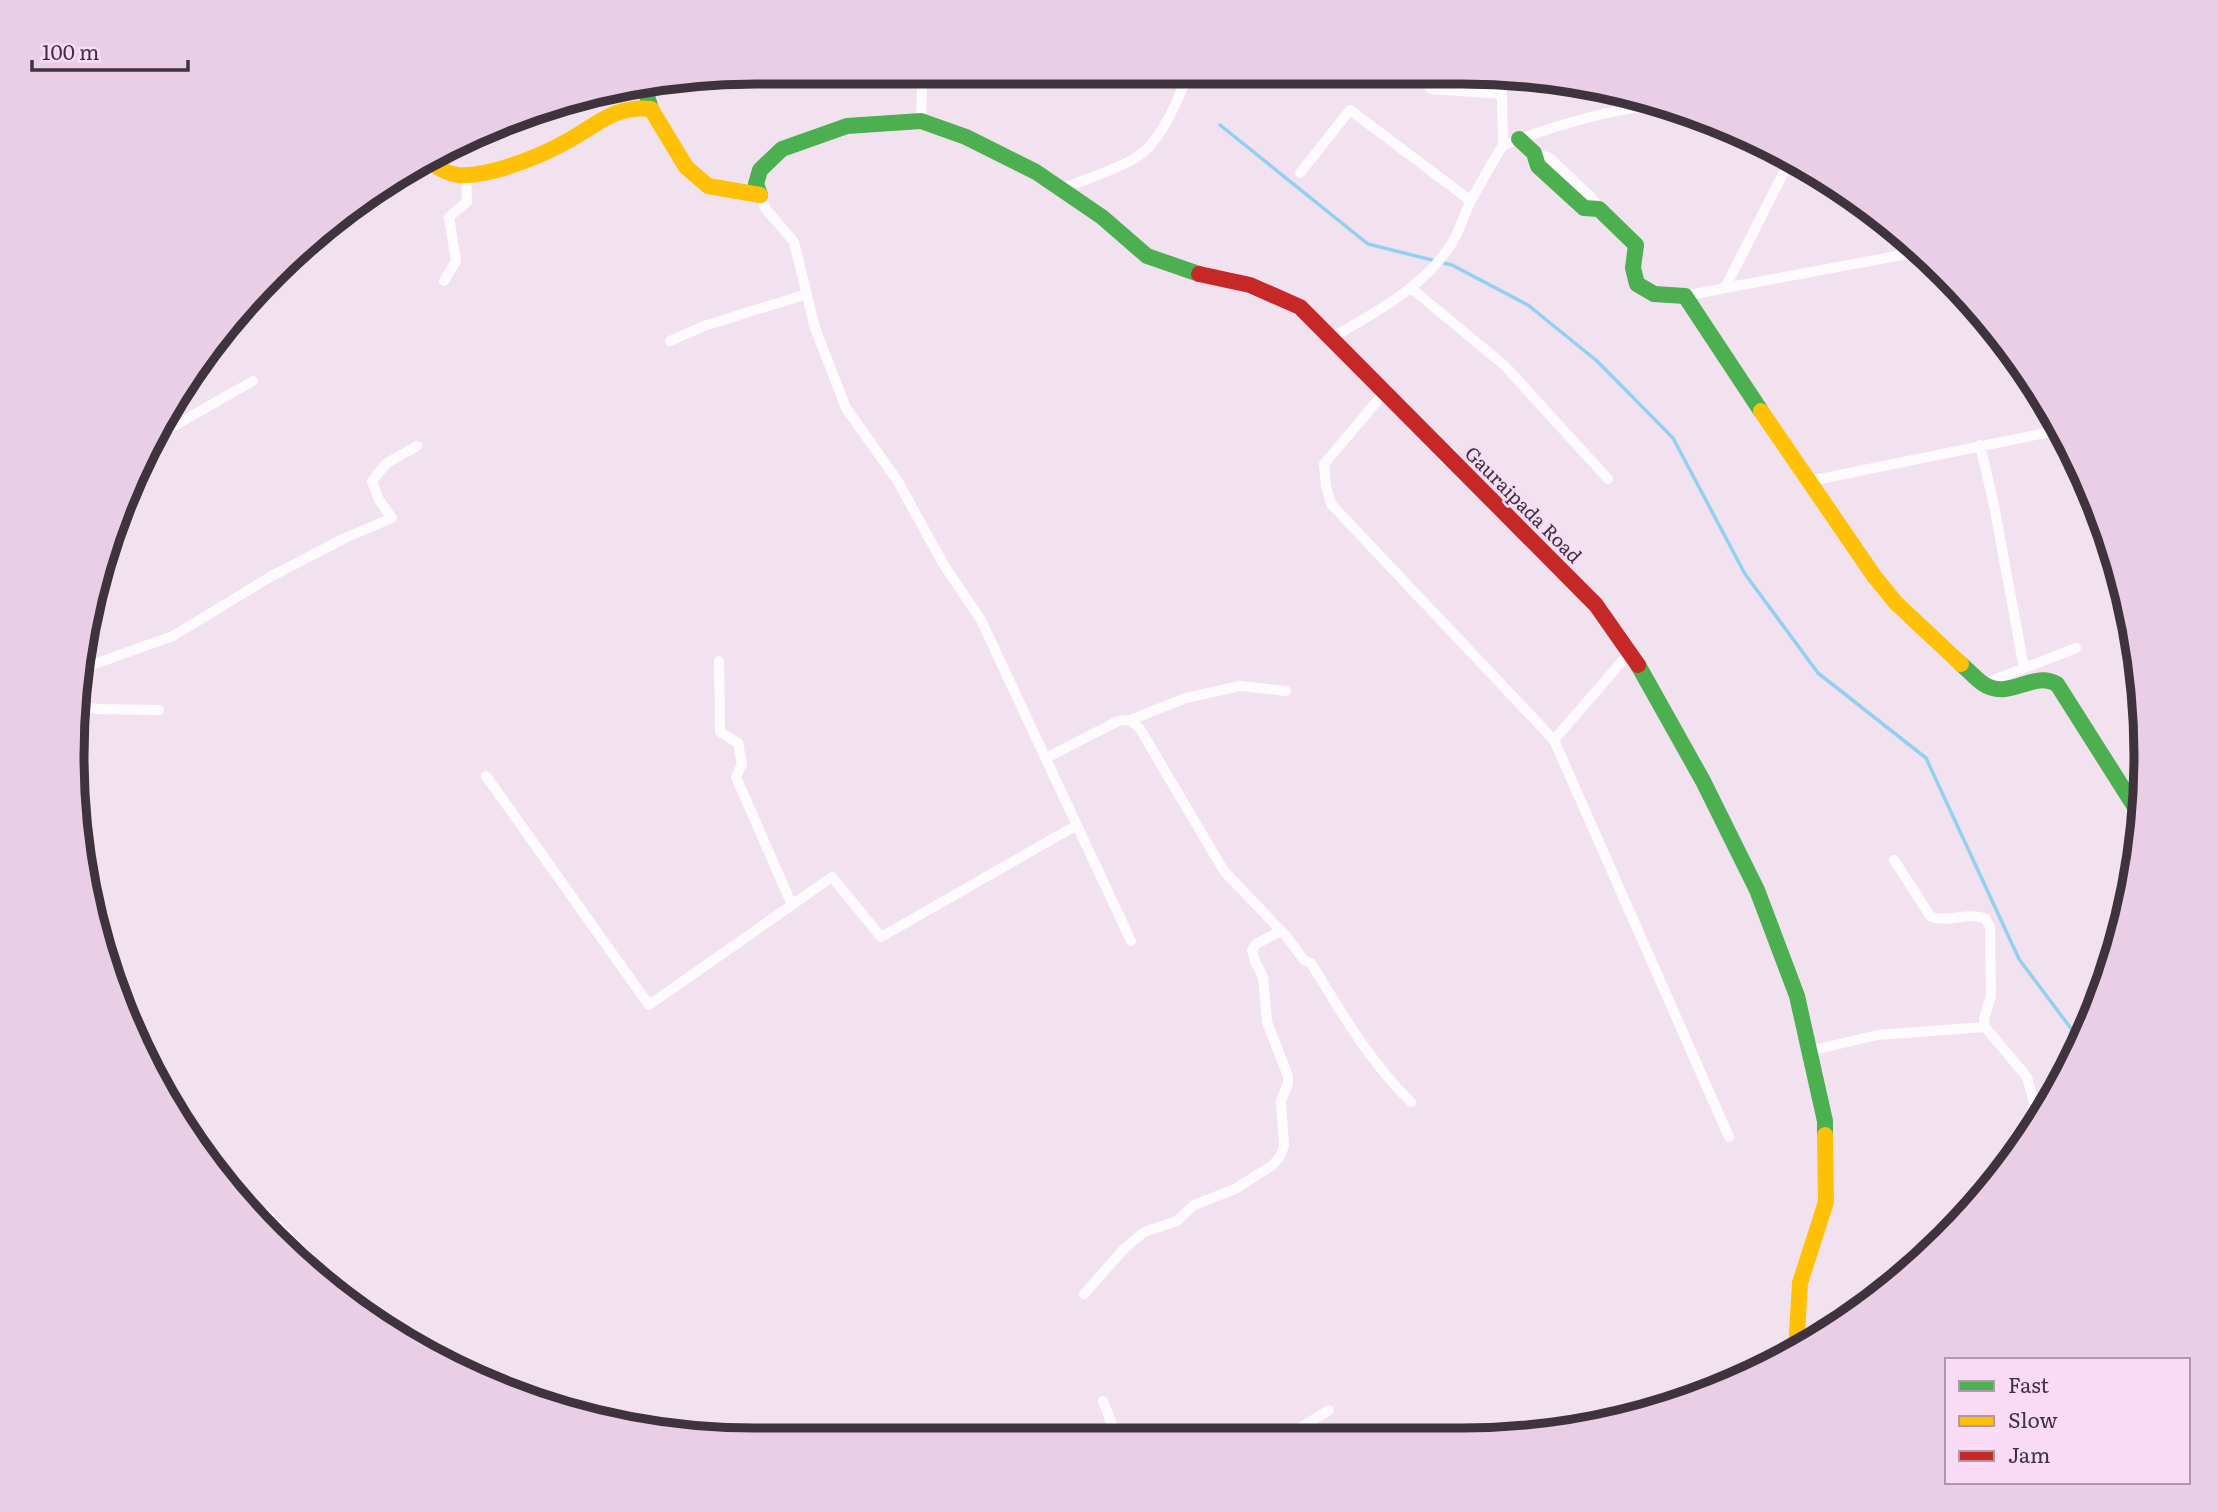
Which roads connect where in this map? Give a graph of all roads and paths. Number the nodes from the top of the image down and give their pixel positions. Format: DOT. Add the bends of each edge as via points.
graph roads {
  1 [pos="922,84"];
  2 [pos="1184,84"];
  3 [pos="1427,84"];
  4 [pos="1501,85"];
  5 [pos="1502,93"];
  6 [pos="646,94"];
  7 [pos="1637,107"];
  8 [pos="651,109"];
  9 [pos="921,121"];
  10 [pos="1519,139"];
  11 [pos="1503,145"];
  12 [pos="436,166"];
  13 [pos="1786,168"];
  14 [pos="1300,173"];
  15 [pos="466,174"];
  16 [pos="1061,189"];
  17 [pos="760,195"];
  18 [pos="1471,201"];
  19 [pos="1908,254"];
  20 [pos="444,281"];
  21 [pos="1411,288"];
  22 [pos="1725,288"];
  23 [pos="807,294"];
  24 [pos="1685,296"];
  25 [pos="1330,339"];
  26 [pos="670,341"];
  27 [pos="253,381"];
  28 [pos="1384,393"];
  29 [pos="169,429"];
  30 [pos="2050,432"];
  31 [pos="1980,445"];
  32 [pos="417,446"];
  33 [pos="1608,479"];
  34 [pos="1810,481"];
  35 [pos="2076,648"];
  36 [pos="1630,652"];
  37 [pos="719,661"];
  38 [pos="90,665"];
  39 [pos="2024,668"];
  40 [pos="1983,684"];
  41 [pos="1286,691"];
  42 [pos="86,704"];
  43 [pos="159,710"];
  44 [pos="1130,720"];
  45 [pos="1554,740"];
  46 [pos="1045,758"];
  47 [pos="486,776"];
  48 [pos="2133,803"];
  49 [pos="1077,825"];
  50 [pos="1894,860"];
  51 [pos="792,905"];
  52 [pos="1281,931"];
  53 [pos="1131,941"];
  54 [pos="1985,1027"];
  55 [pos="1809,1051"];
  56 [pos="1411,1102"];
  57 [pos="2032,1111"];
  58 [pos="1729,1137"];
  59 [pos="265,1213"];
  60 [pos="300,1249"];
  61 [pos="1084,1294"];
  62 [pos="1797,1339"];
  63 [pos="1102,1401"];
  64 [pos="1329,1410"];
  65 [pos="1113,1428"];
  66 [pos="1300,1428"];
  1 -- 9 [label="street"];
  2 -- 16 [label="street" via="1155,140 1139,156"];
  3 -- 5 [label="street" via="1431,89"];
  4 -- 5 [label="street"];
  5 -- 11 [label="street"];
  6 -- 8 [label="street"];
  7 -- 10 [label="street"];
  8 -- 15 [label="street" via="624,108 563,144"];
  8 -- 17 [label="street" via="686,167 708,186"];
  9 -- 16 [label="street, Gauraipada Road" via="966,137"];
  9 -- 17 [label="street, Gauraipada Road" via="847,126 782,149 760,170 756,184"];
  10 -- 11 [label="street"];
  10 -- 24 [label="street" via="1534,153 1538,166 1584,208 1599,209 1636,245 1633,268 1637,284 1654,294"];
  11 -- 18 [label="street"];
  12 -- 15 [label="street"];
  13 -- 22 [label="street"];
  14 -- 18 [label="street" via="1350,110"];
  15 -- 20 [label="street" via="467,202 449,218 456,261"];
  16 -- 25 [label="street, Gauraipada Road" via="1147,256 1250,285 1300,307"];
  17 -- 23 [label="street" via="793,242"];
  18 -- 21 [label="street" via="1451,246"];
  19 -- 22 [label="street"];
  21 -- 25 [label="street"];
  21 -- 33 [label="street" via="1505,366"];
  22 -- 24 [label="street"];
  23 -- 26 [label="street"];
  23 -- 46 [label="street" via="846,408 897,480 981,620"];
  24 -- 34 [label="street"];
  25 -- 28 [label="street, Gauraipada Road"];
  27 -- 29 [label="street"];
  28 -- 36 [label="street, Gauraipada Road" via="1596,605"];
  28 -- 45 [label="street" via="1324,464 1331,504"];
  30 -- 31 [label="street"];
  31 -- 34 [label="street"];
  31 -- 39 [label="street"];
  32 -- 38 [label="street" via="387,463 372,481 392,518 270,577 173,636"];
  34 -- 40 [label="street" via="1884,590"];
  35 -- 39 [label="street"];
  36 -- 45 [label="street"];
  36 -- 55 [label="street, Gauraipada Road" via="1703,781 1757,890 1797,996"];
  37 -- 51 [label="street" via="720,732 738,743 742,764 736,777"];
  39 -- 40 [label="street"];
  40 -- 48 [label="street" via="2006,690 2052,680"];
  41 -- 44 [label="street" via="1240,686 1186,698"];
  42 -- 43 [label="street" via="97,709"];
  44 -- 46 [label="street" via="1118,721"];
  44 -- 52 [label="street" via="1140,729 1224,872"];
  45 -- 58 [label="street"];
  46 -- 49 [label="street"];
  47 -- 51 [label="street" via="649,1005"];
  49 -- 51 [label="street" via="881,937 832,877"];
  49 -- 53 [label="street"];
  50 -- 54 [label="street" via="1931,917 1977,915 1986,919 1991,996"];
  52 -- 56 [label="street" via="1311,963 1367,1053"];
  52 -- 61 [label="street" via="1252,950 1263,977 1267,1022 1288,1076 1281,1101 1284,1146 1280,1156 1235,1189 1194,1205 1177,1221 1144,1232"];
  54 -- 55 [label="street" via="1878,1035"];
  54 -- 57 [label="street" via="2027,1077"];
  55 -- 62 [label="street, Gauraipada Road" via="1825,1121 1826,1202 1800,1283"];
  59 -- 60 [label="street"];
  63 -- 65 [label="street"];
  64 -- 66 [label="street"];
}
